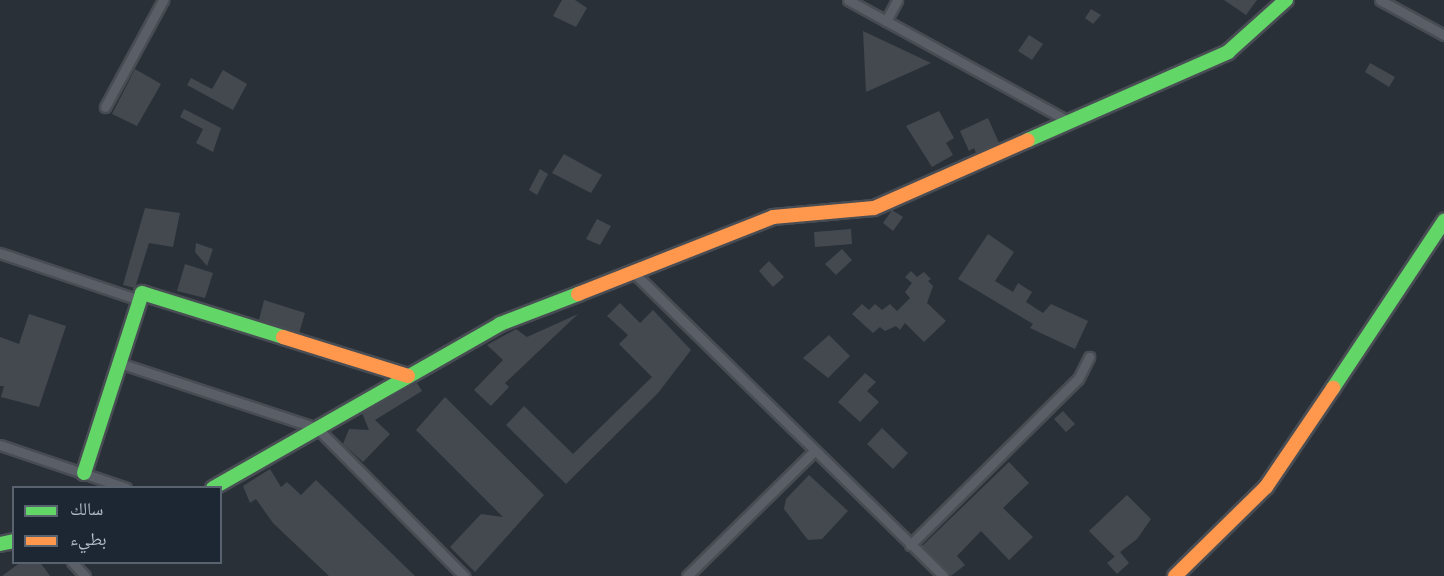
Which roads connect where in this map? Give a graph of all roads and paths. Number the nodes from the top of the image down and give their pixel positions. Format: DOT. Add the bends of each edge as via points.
graph roads {
  1 [pos="163,0"];
  2 [pos="848,0"];
  3 [pos="897,0"];
  4 [pos="1286,0"];
  5 [pos="1380,0"];
  6 [pos="886,21"];
  7 [pos="1444,35"];
  8 [pos="105,107"];
  9 [pos="1068,121"];
  10 [pos="1444,221"];
  11 [pos="0,253"];
  12 [pos="633,272"];
  13 [pos="140,300"];
  14 [pos="1089,357"];
  15 [pos="120,363"];
  16 [pos="408,376"];
  17 [pos="317,428"];
  18 [pos="0,445"];
  19 [pos="814,451"];
  20 [pos="84,473"];
  21 [pos="120,486"];
  22 [pos="216,486"];
  23 [pos="910,545"];
  24 [pos="74,564"];
  25 [pos="85,576"];
  26 [pos="464,576"];
  27 [pos="687,576"];
  28 [pos="943,576"];
  29 [pos="1175,576"];
  1 -- 8 [label="street"];
  2 -- 6 [label="street"];
  3 -- 6 [label="street"];
  4 -- 9 [label="street" via="1228,51"];
  5 -- 7 [label="street"];
  6 -- 9 [label="street"];
  9 -- 12 [label="street" via="874,208 773,217"];
  10 -- 29 [label="street" via="1266,487"];
  11 -- 13 [label="street"];
  12 -- 16 [label="street" via="500,324"];
  12 -- 19 [label="street"];
  13 -- 15 [label="street"];
  13 -- 16 [label="street" via="142,294"];
  14 -- 23 [label="street" via="1078,379"];
  15 -- 17 [label="street"];
  15 -- 20 [label="street"];
  16 -- 17 [label="street"];
  17 -- 22 [label="street"];
  17 -- 26 [label="street"];
  18 -- 20 [label="street"];
  19 -- 23 [label="street"];
  19 -- 27 [label="street"];
  20 -- 21 [label="street"];
  23 -- 28 [label="street"];
  24 -- 25 [label="street"];
}
